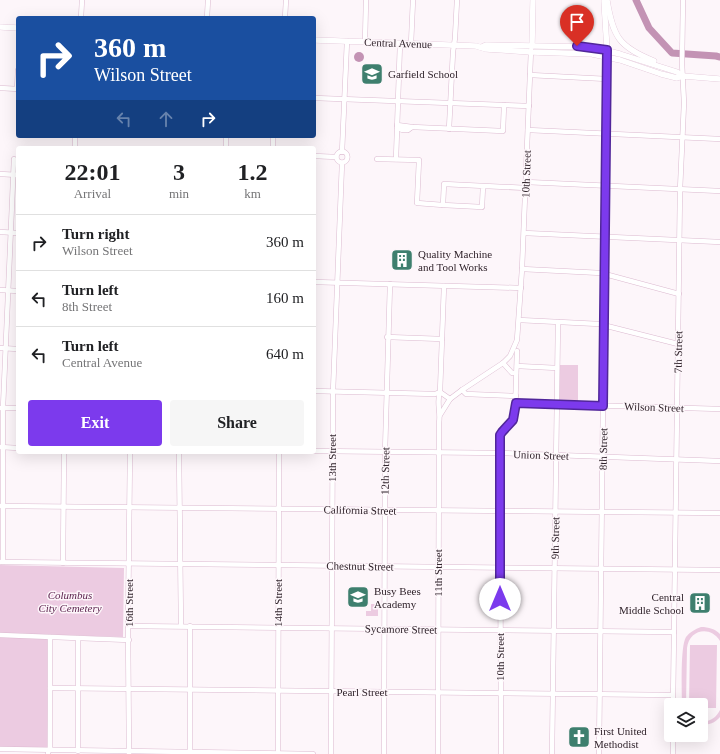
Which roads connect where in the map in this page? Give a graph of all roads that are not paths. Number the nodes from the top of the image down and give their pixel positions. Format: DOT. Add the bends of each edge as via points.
graph roads {
  1 [pos="82,0"];
  2 [pos="208,0"];
  3 [pos="286,0"];
  4 [pos="366,0"];
  5 [pos="413,0"];
  6 [pos="457,0"];
  7 [pos="533,0"];
  8 [pos="604,0"];
  9 [pos="607,0"];
  10 [pos="683,0"];
  11 [pos="81,16"];
  12 [pos="207,16"];
  13 [pos="285,16"];
  14 [pos="0,27"];
  15 [pos="16,28"];
  16 [pos="316,40"];
  17 [pos="347,41"];
  18 [pos="365,42"];
  19 [pos="400,43"];
  20 [pos="411,44"];
  21 [pos="454,45"];
  22 [pos="531,49"];
  23 [pos="607,50"];
  24 [pos="607,57"];
  25 [pos="661,68"];
  26 [pos="530,75"];
  27 [pos="683,76"];
  28 [pos="607,79"];
  29 [pos="720,79"];
  30 [pos="0,88"];
  31 [pos="16,89"];
  32 [pos="316,98"];
  33 [pos="345,99"];
  34 [pos="398,101"];
  35 [pos="450,103"];
  36 [pos="504,105"];
  37 [pos="529,106"];
  38 [pos="397,126"];
  39 [pos="449,129"];
  40 [pos="528,130"];
  41 [pos="606,134"];
  42 [pos="682,138"];
  43 [pos="720,139"];
  44 [pos="342,152"];
  45 [pos="316,156"];
  46 [pos="336,157"];
  47 [pos="14,159"];
  48 [pos="377,159"];
  49 [pos="396,159"];
  50 [pos="342,163"];
  51 [pos="0,174"];
  52 [pos="16,175"];
  53 [pos="526,182"];
  54 [pos="483,186"];
  55 [pos="606,186"];
  56 [pos="526,188"];
  57 [pos="680,190"];
  58 [pos="720,192"];
  59 [pos="443,205"];
  60 [pos="0,232"];
  61 [pos="11,233"];
  62 [pos="16,233"];
  63 [pos="524,233"];
  64 [pos="605,237"];
  65 [pos="680,240"];
  66 [pos="720,242"];
  67 [pos="522,269"];
  68 [pos="605,274"];
  69 [pos="316,282"];
  70 [pos="337,283"];
  71 [pos="390,284"];
  72 [pos="444,286"];
  73 [pos="521,288"];
  74 [pos="0,290"];
  75 [pos="8,291"];
  76 [pos="16,291"];
  77 [pos="679,294"];
  78 [pos="519,320"];
  79 [pos="558,322"];
  80 [pos="604,326"];
  81 [pos="387,337"];
  82 [pos="442,339"];
  83 [pos="678,344"];
  84 [pos="0,348"];
  85 [pos="6,349"];
  86 [pos="16,349"];
  87 [pos="516,349"];
  88 [pos="503,363"];
  89 [pos="516,366"];
  90 [pos="557,368"];
  91 [pos="516,373"];
  92 [pos="462,390"];
  93 [pos="316,391"];
  94 [pos="333,392"];
  95 [pos="440,392"];
  96 [pos="386,393"];
  97 [pos="516,396"];
  98 [pos="450,399"];
  99 [pos="516,403"];
  100 [pos="557,404"];
  101 [pos="603,406"];
  102 [pos="2,408"];
  103 [pos="16,408"];
  104 [pos="677,408"];
  105 [pos="720,409"];
  106 [pos="440,415"];
  107 [pos="2,447"];
  108 [pos="16,448"];
  109 [pos="316,451"];
  110 [pos="332,451"];
  111 [pos="385,452"];
  112 [pos="439,453"];
  113 [pos="500,453"];
  114 [pos="64,454"];
  115 [pos="130,454"];
  116 [pos="179,454"];
  117 [pos="279,454"];
  118 [pos="556,455"];
  119 [pos="602,457"];
  120 [pos="676,459"];
  121 [pos="720,461"];
  122 [pos="1,506"];
  123 [pos="63,506"];
  124 [pos="130,507"];
  125 [pos="180,508"];
  126 [pos="279,509"];
  127 [pos="332,510"];
  128 [pos="384,510"];
  129 [pos="438,510"];
  130 [pos="500,511"];
  131 [pos="556,512"];
  132 [pos="602,512"];
  133 [pos="676,512"];
  134 [pos="720,513"];
  135 [pos="1,562"];
  136 [pos="63,563"];
  137 [pos="129,564"];
  138 [pos="180,564"];
  139 [pos="278,565"];
  140 [pos="331,566"];
  141 [pos="384,567"];
  142 [pos="438,567"];
  143 [pos="500,568"];
  144 [pos="555,568"];
  145 [pos="601,569"];
  146 [pos="675,570"];
  147 [pos="720,570"];
  148 [pos="128,626"];
  149 [pos="181,626"];
  150 [pos="190,626"];
  151 [pos="278,627"];
  152 [pos="332,628"];
  153 [pos="384,629"];
  154 [pos="438,629"];
  155 [pos="500,630"];
  156 [pos="554,630"];
  157 [pos="600,631"];
  158 [pos="674,632"];
  159 [pos="0,636"];
  160 [pos="50,637"];
  161 [pos="78,638"];
  162 [pos="129,640"];
  163 [pos="50,688"];
  164 [pos="78,688"];
  165 [pos="129,689"];
  166 [pos="190,690"];
  167 [pos="278,691"];
  168 [pos="331,691"];
  169 [pos="384,692"];
  170 [pos="438,692"];
  171 [pos="500,693"];
  172 [pos="553,694"];
  173 [pos="599,694"];
  174 [pos="673,695"];
  175 [pos="673,742"];
  176 [pos="0,750"];
  177 [pos="78,751"];
  178 [pos="48,753"];
  179 [pos="129,753"];
  180 [pos="190,753"];
  181 [pos="278,754"];
  182 [pos="313,754"];
  183 [pos="331,754"];
  184 [pos="384,754"];
  185 [pos="438,754"];
  186 [pos="501,754"];
  187 [pos="552,754"];
  188 [pos="599,754"];
  189 [pos="673,754"];
  1 -- 11 [label="street"];
  2 -- 12 [label="street"];
  3 -- 13 [label="street"];
  4 -- 18 [label="street"];
  5 -- 20 [label="street"];
  6 -- 21 [label="street"];
  7 -- 22 [label="main road, 10th Street"];
  8 -- 23 [label="main road, 8th Street"];
  9 -- 25 [label="main road" via="612,26 623,44 630,51 656,62"];
  10 -- 27 [label="street, 7th Street"];
  14 -- 15 [label="main road"];
  16 -- 17 [label="main road, Central Avenue"];
  17 -- 18 [label="main road, Central Avenue"];
  17 -- 33 [label="street"];
  18 -- 19 [label="main road, Central Avenue"];
  19 -- 20 [label="main road, Central Avenue"];
  19 -- 34 [label="street"];
  20 -- 21 [label="main road, Central Avenue"];
  21 -- 22 [label="main road, Central Avenue"];
  21 -- 35 [label="street"];
  22 -- 23 [label="main road, Central Avenue" via="577,46"];
  22 -- 24 [label="main road, Central Avenue"];
  22 -- 26 [label="street, 10th Street"];
  23 -- 24 [label="street, 8th Street"];
  23 -- 25 [label="main road, Central Avenue"];
  24 -- 27 [label="main road, Central Avenue" via="661,74 677,78"];
  24 -- 28 [label="street, 8th Street"];
  25 -- 27 [label="main road, Central Avenue"];
  26 -- 28 [label="street"];
  26 -- 37 [label="street, 10th Street"];
  27 -- 29 [label="main road, Central Avenue"];
  27 -- 42 [label="street, 7th Street"];
  28 -- 41 [label="street, 8th Street"];
  30 -- 31 [label="street"];
  32 -- 33 [label="street"];
  33 -- 34 [label="street"];
  33 -- 44 [label="street"];
  34 -- 35 [label="street"];
  34 -- 38 [label="street"];
  35 -- 36 [label="street"];
  35 -- 39 [label="street"];
  36 -- 37 [label="street"];
  36 -- 39 [label="street" via="503,131"];
  37 -- 40 [label="street, 10th Street"];
  38 -- 39 [label="street" via="408,130 412,127"];
  38 -- 49 [label="street"];
  40 -- 41 [label="street"];
  40 -- 53 [label="street, 10th Street"];
  41 -- 42 [label="street"];
  41 -- 55 [label="street, 8th Street"];
  42 -- 43 [label="street"];
  42 -- 57 [label="street, 7th Street"];
  44 -- 46 [label="street"];
  44 -- 50 [label="street" via="347,157"];
  45 -- 46 [label="street"];
  46 -- 50 [label="street" via="338,162"];
  47 -- 52 [label="street"];
  48 -- 49 [label="street"];
  49 -- 59 [label="street" via="418,160 417,203"];
  50 -- 70 [label="street, 13th Street"];
  51 -- 52 [label="street"];
  52 -- 61 [label="street"];
  53 -- 55 [label="street"];
  53 -- 56 [label="street, 10th Street"];
  54 -- 56 [label="street"];
  54 -- 59 [label="street" via="482,206"];
  54 -- 59 [label="street" via="444,184"];
  55 -- 57 [label="street"];
  55 -- 64 [label="street, 8th Street"];
  56 -- 63 [label="street, 10th Street"];
  57 -- 58 [label="street"];
  57 -- 65 [label="street, 7th Street"];
  60 -- 61 [label="street"];
  61 -- 62 [label="street"];
  61 -- 75 [label="street"];
  63 -- 64 [label="street"];
  63 -- 67 [label="street, 10th Street"];
  64 -- 65 [label="street"];
  64 -- 68 [label="street, 8th Street"];
  65 -- 66 [label="street"];
  65 -- 77 [label="street, 7th Street"];
  67 -- 68 [label="street"];
  67 -- 73 [label="street, 10th Street"];
  68 -- 77 [label="street"];
  68 -- 80 [label="street, 8th Street"];
  69 -- 70 [label="street"];
  70 -- 71 [label="street"];
  70 -- 94 [label="street, 13th Street"];
  71 -- 72 [label="street"];
  71 -- 81 [label="street, 12th Street"];
  72 -- 73 [label="street"];
  72 -- 82 [label="street, 11th Street"];
  73 -- 78 [label="street, 10th Street"];
  74 -- 75 [label="street"];
  75 -- 76 [label="street"];
  75 -- 85 [label="street"];
  77 -- 83 [label="street, 7th Street"];
  78 -- 79 [label="street"];
  78 -- 87 [label="street, 10th Street"];
  79 -- 80 [label="street"];
  79 -- 90 [label="street, 9th Street"];
  80 -- 83 [label="street"];
  80 -- 101 [label="street, 8th Street"];
  81 -- 82 [label="street"];
  81 -- 96 [label="street, 12th Street"];
  82 -- 95 [label="street, 11th Street"];
  83 -- 104 [label="street, 7th Street"];
  84 -- 85 [label="street"];
  85 -- 86 [label="street"];
  85 -- 102 [label="street"];
  87 -- 88 [label="street"];
  87 -- 89 [label="street, 10th Street"];
  88 -- 91 [label="street" via="512,373"];
  88 -- 92 [label="street"];
  89 -- 90 [label="street"];
  89 -- 91 [label="street, 10th Street"];
  90 -- 100 [label="street, 9th Street"];
  91 -- 97 [label="street, 10th Street"];
  92 -- 97 [label="street" via="466,394"];
  92 -- 98 [label="street"];
  93 -- 94 [label="street"];
  94 -- 96 [label="street"];
  94 -- 110 [label="street, 13th Street"];
  95 -- 96 [label="street"];
  95 -- 98 [label="street"];
  95 -- 106 [label="street, 11th Street"];
  96 -- 111 [label="street, 12th Street"];
  97 -- 99 [label="street, 10th Street"];
  98 -- 106 [label="street"];
  99 -- 100 [label="street, Wilson Street"];
  99 -- 113 [label="street, 10th Street" via="513,420 500,435"];
  100 -- 101 [label="street, Wilson Street"];
  100 -- 118 [label="street, 9th Street"];
  101 -- 104 [label="street, Wilson Street"];
  101 -- 119 [label="street, 8th Street"];
  102 -- 103 [label="street"];
  102 -- 107 [label="street"];
  104 -- 105 [label="street, Wilson Street"];
  104 -- 120 [label="street, 7th Street"];
  106 -- 112 [label="street, 11th Street"];
  107 -- 108 [label="street"];
  107 -- 122 [label="street"];
  109 -- 110 [label="street, Union Street"];
  110 -- 111 [label="street, Union Street"];
  110 -- 127 [label="street, 13th Street"];
  111 -- 112 [label="street, Union Street"];
  111 -- 128 [label="street, 12th Street"];
  112 -- 113 [label="street, Union Street"];
  112 -- 129 [label="street, 11th Street"];
  113 -- 118 [label="street, Union Street"];
  113 -- 130 [label="street, 10th Street"];
  114 -- 123 [label="street"];
  115 -- 124 [label="street, 16th Street"];
  116 -- 125 [label="street"];
  117 -- 126 [label="street, 14th Street"];
  118 -- 119 [label="street, Union Street"];
  118 -- 131 [label="street, 9th Street"];
  119 -- 120 [label="street, Union Street"];
  119 -- 132 [label="street, 8th Street"];
  120 -- 121 [label="street, Union Street"];
  120 -- 133 [label="street, 7th Street"];
  122 -- 123 [label="street, California Street"];
  122 -- 135 [label="street"];
  123 -- 124 [label="street, California Street"];
  123 -- 136 [label="street"];
  124 -- 125 [label="street, California Street"];
  124 -- 137 [label="street, 16th Street"];
  125 -- 126 [label="street, California Street"];
  125 -- 138 [label="street"];
  126 -- 127 [label="street, California Street"];
  126 -- 139 [label="street, 14th Street"];
  127 -- 128 [label="street, California Street"];
  127 -- 140 [label="street, 13th Street"];
  128 -- 129 [label="street, California Street"];
  128 -- 141 [label="street, 12th Street"];
  129 -- 130 [label="street, California Street"];
  129 -- 142 [label="street, 11th Street"];
  130 -- 131 [label="street, California Street"];
  130 -- 143 [label="street, 10th Street"];
  131 -- 132 [label="street, California Street"];
  131 -- 144 [label="street, 9th Street"];
  132 -- 133 [label="street, California Street"];
  132 -- 145 [label="street, 8th Street"];
  133 -- 134 [label="street, California Street"];
  133 -- 146 [label="street, 7th Street"];
  135 -- 136 [label="street, Chestnut Street"];
  136 -- 137 [label="street, Chestnut Street"];
  137 -- 138 [label="street, Chestnut Street"];
  137 -- 148 [label="street, 16th Street"];
  138 -- 139 [label="street, Chestnut Street"];
  138 -- 149 [label="street"];
  139 -- 140 [label="street, Chestnut Street"];
  139 -- 151 [label="street, 14th Street"];
  140 -- 141 [label="street, Chestnut Street"];
  140 -- 152 [label="street, 13th Street"];
  141 -- 142 [label="street, Chestnut Street"];
  141 -- 153 [label="street, 12th Street"];
  142 -- 143 [label="street, Chestnut Street"];
  142 -- 154 [label="street, 11th Street"];
  143 -- 144 [label="street, Chestnut Street"];
  143 -- 155 [label="street, 10th Street"];
  144 -- 145 [label="street, Chestnut Street"];
  144 -- 156 [label="street, 9th Street"];
  145 -- 146 [label="street, Chestnut Street"];
  145 -- 157 [label="street, 8th Street"];
  146 -- 147 [label="street, Chestnut Street"];
  146 -- 158 [label="street, 7th Street"];
  148 -- 149 [label="street, Sycamore Street"];
  148 -- 162 [label="street, 16th Street"];
  149 -- 150 [label="street, Sycamore Street"];
  150 -- 151 [label="street, Sycamore Street"];
  150 -- 166 [label="street"];
  151 -- 152 [label="street, Sycamore Street"];
  151 -- 167 [label="street, 14th Street"];
  152 -- 153 [label="street, Sycamore Street"];
  152 -- 168 [label="street, 13th Street"];
  153 -- 154 [label="street, Sycamore Street"];
  153 -- 169 [label="street, 12th Street"];
  154 -- 155 [label="street, Sycamore Street"];
  154 -- 170 [label="street, 11th Street"];
  155 -- 156 [label="street, Sycamore Street"];
  155 -- 171 [label="street, 10th Street"];
  156 -- 157 [label="street, Sycamore Street"];
  156 -- 172 [label="street, 9th Street"];
  157 -- 158 [label="street, Sycamore Street"];
  157 -- 173 [label="street, 8th Street"];
  158 -- 174 [label="street, 7th Street"];
  159 -- 160 [label="street"];
  160 -- 161 [label="street"];
  160 -- 163 [label="street"];
  161 -- 162 [label="street"];
  161 -- 164 [label="street"];
  162 -- 165 [label="street, 16th Street"];
  163 -- 164 [label="street, Pearl Street"];
  163 -- 178 [label="street"];
  164 -- 165 [label="street, Pearl Street"];
  164 -- 177 [label="street"];
  165 -- 166 [label="street, Pearl Street"];
  165 -- 179 [label="street, 16th Street"];
  166 -- 167 [label="street, Pearl Street"];
  166 -- 180 [label="street"];
  167 -- 168 [label="street, Pearl Street"];
  167 -- 181 [label="street, 14th Street"];
  168 -- 169 [label="street, Pearl Street"];
  168 -- 183 [label="street, 13th Street"];
  169 -- 170 [label="street, Pearl Street"];
  169 -- 184 [label="street, 12th Street"];
  170 -- 171 [label="street, Pearl Street"];
  170 -- 185 [label="street, 11th Street"];
  171 -- 172 [label="street, Pearl Street"];
  171 -- 186 [label="street, 10th Street"];
  172 -- 173 [label="street, Pearl Street"];
  172 -- 187 [label="street, 9th Street"];
  173 -- 174 [label="street, Pearl Street"];
  173 -- 188 [label="street, 8th Street"];
  175 -- 189 [label="street"];
  176 -- 178 [label="street"];
  177 -- 178 [label="street"];
  177 -- 179 [label="street"];
  179 -- 180 [label="street"];
  180 -- 181 [label="street"];
  181 -- 182 [label="street"];
}
